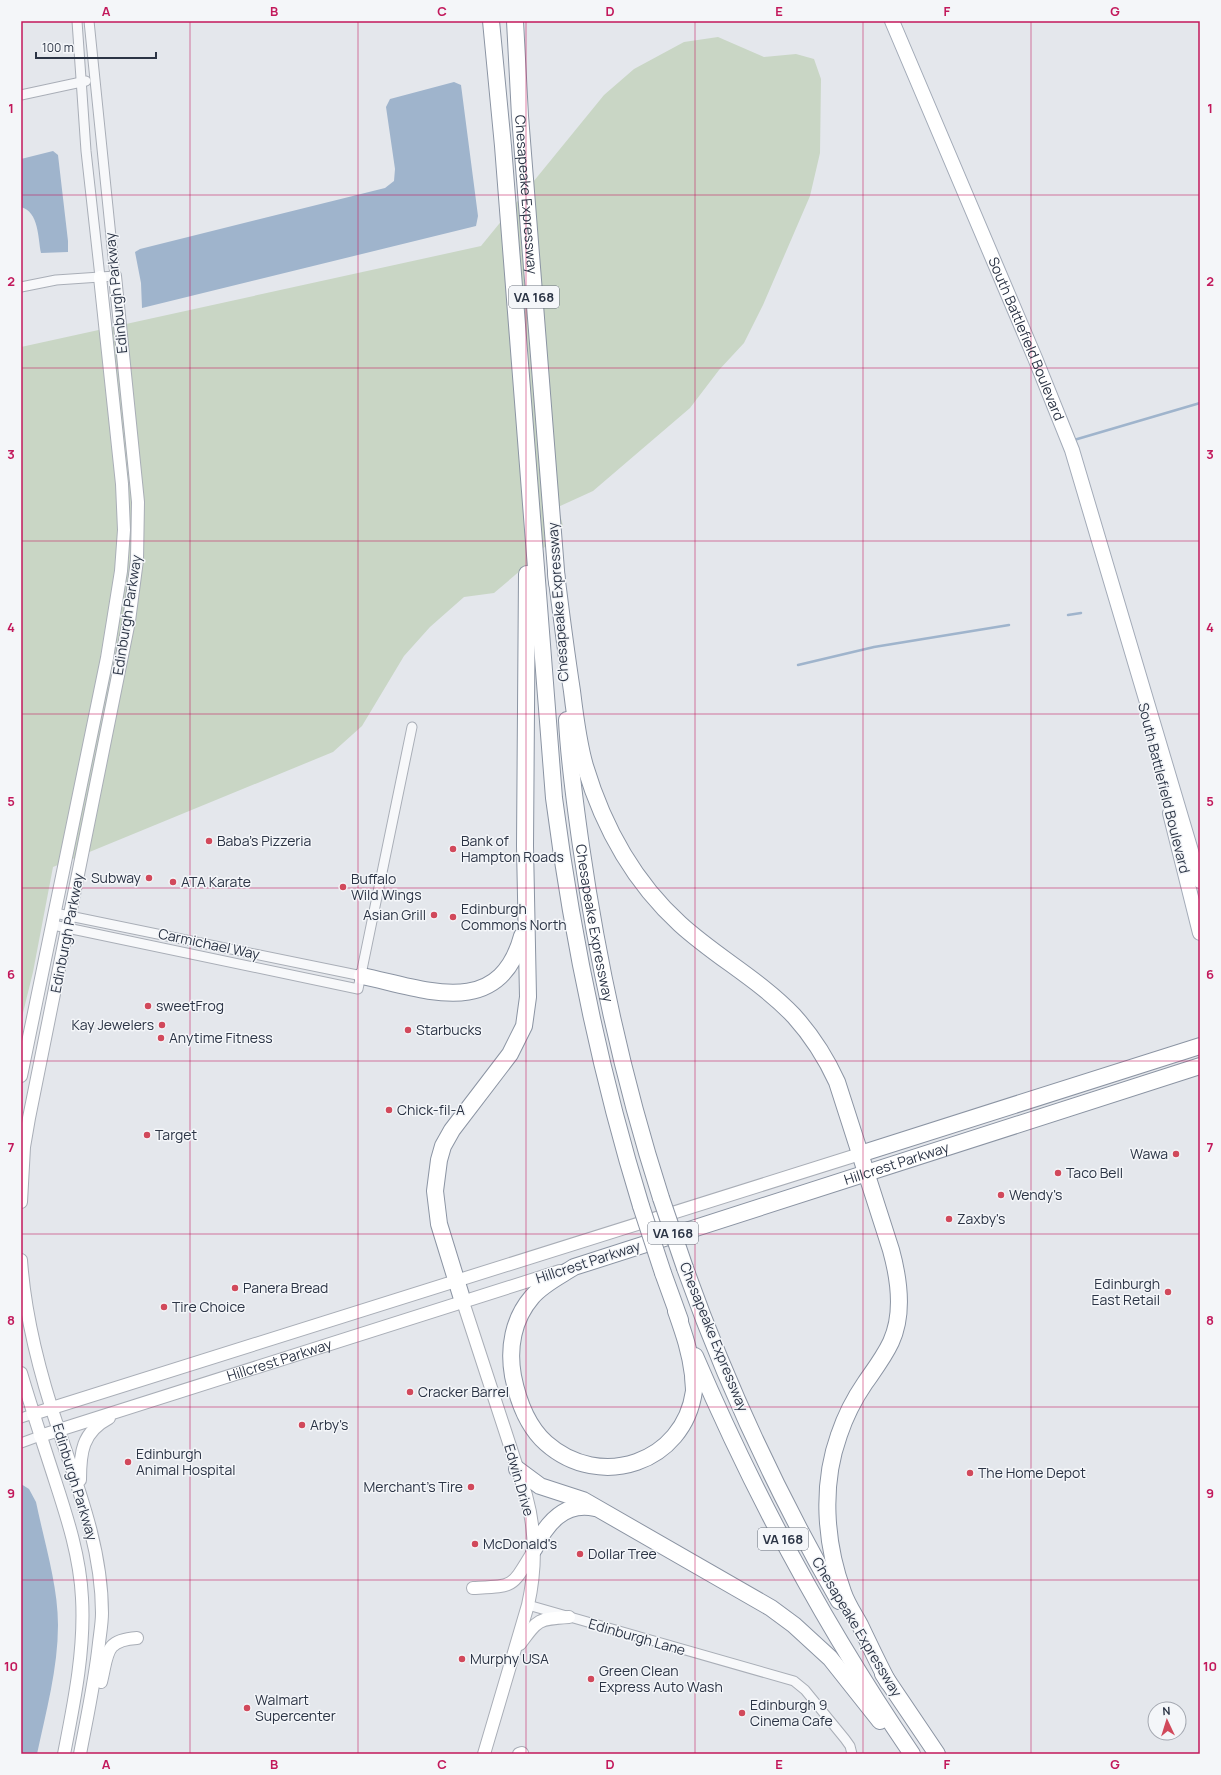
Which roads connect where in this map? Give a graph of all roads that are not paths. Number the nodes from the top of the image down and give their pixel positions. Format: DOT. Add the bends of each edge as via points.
graph roads {
  1 [pos="77,21"];
  2 [pos="89,21"];
  3 [pos="491,21"];
  4 [pos="515,21"];
  5 [pos="893,21"];
  6 [pos="95,79"];
  7 [pos="82,82"];
  8 [pos="21,95"];
  9 [pos="115,276"];
  10 [pos="100,277"];
  11 [pos="21,287"];
  12 [pos="527,466"];
  13 [pos="556,573"];
  14 [pos="1136,666"];
  15 [pos="412,727"];
  16 [pos="1200,881"];
  17 [pos="56,913"];
  18 [pos="70,916"];
  19 [pos="526,919"];
  20 [pos="53,925"];
  21 [pos="67,928"];
  22 [pos="1200,933"];
  23 [pos="360,983"];
  24 [pos="1200,1046"];
  25 [pos="1200,1066"];
  26 [pos="21,1076"];
  27 [pos="860,1154"];
  28 [pos="866,1174"];
  29 [pos="21,1202"];
  30 [pos="21,1260"];
  31 [pos="574,1267"];
  32 [pos="456,1281"];
  33 [pos="463,1302"];
  34 [pos="676,1311"];
  35 [pos="21,1373"];
  36 [pos="132,1407"];
  37 [pos="52,1408"];
  38 [pos="33,1414"];
  39 [pos="21,1418"];
  40 [pos="59,1430"];
  41 [pos="40,1436"];
  42 [pos="21,1443"];
  43 [pos="517,1469"];
  44 [pos="80,1490"];
  45 [pos="598,1509"];
  46 [pos="534,1550"];
  47 [pos="473,1588"];
  48 [pos="82,1596"];
  49 [pos="528,1605"];
  50 [pos="569,1617"];
  51 [pos="101,1625"];
  52 [pos="137,1638"];
  53 [pos="515,1649"];
  54 [pos="888,1682"];
  55 [pos="81,1749"];
  56 [pos="64,1754"];
  57 [pos="484,1754"];
  58 [pos="852,1754"];
  59 [pos="903,1754"];
  60 [pos="912,1754"];
  61 [pos="937,1754"];
  1 -- 7 [label="street, Edinburgh Parkway"];
  2 -- 6 [label="street, Edinburgh Parkway"];
  3 -- 12 [label="highway, Chesapeake Expressway / VA 168"];
  4 -- 13 [label="highway, Chesapeake Expressway / VA 168" via="520,116"];
  5 -- 14 [label="main road, South Battlefield Boulevard" via="1072,450"];
  6 -- 7 [label="street"];
  6 -- 9 [label="street, Edinburgh Parkway"];
  7 -- 8 [label="street"];
  7 -- 10 [label="street, Edinburgh Parkway" via="86,151"];
  9 -- 10 [label="street"];
  9 -- 18 [label="main road, Edinburgh Parkway" via="137,487 137,560 129,622"];
  10 -- 11 [label="street" via="56,280"];
  10 -- 17 [label="main road, Edinburgh Parkway" via="122,484 123,557 115,615"];
  12 -- 19 [label="highway"];
  12 -- 34 [label="highway, Chesapeake Expressway / VA 168, bridge" via="551,762 576,940 627,1162"];
  13 -- 27 [label="highway" via="584,765 608,828 637,875 662,907 694,936 785,1007 812,1037 837,1082"];
  13 -- 54 [label="highway, Chesapeake Expressway / VA 168, bridge" via="568,743 586,885 599,959 631,1095 685,1268 715,1346 782,1496 825,1577"];
  14 -- 16 [label="main road, South Battlefield Boulevard"];
  14 -- 22 [label="main road, South Battlefield Boulevard"];
  15 -- 23 [label="street"];
  17 -- 18 [label="street, Carmichael Way"];
  17 -- 20 [label="main road, Edinburgh Parkway"];
  18 -- 21 [label="main road, Edinburgh Parkway"];
  18 -- 23 [label="street, Carmichael Way"];
  19 -- 23 [label="highway" via="517,952 507,971 492,984 474,991 443,994"];
  19 -- 32 [label="highway" via="528,997 524,1026 510,1054 452,1130 439,1160 435,1191 436,1207"];
  20 -- 21 [label="street, Carmichael Way"];
  20 -- 26 [label="main road, Edinburgh Parkway"];
  21 -- 23 [label="street, Carmichael Way"];
  21 -- 29 [label="main road, Edinburgh Parkway" via="28,1126"];
  24 -- 27 [label="highway, Hillcrest Parkway"];
  25 -- 28 [label="highway, Hillcrest Parkway"];
  27 -- 28 [label="highway"];
  27 -- 32 [label="main road, Hillcrest Parkway"];
  28 -- 31 [label="highway, Hillcrest Parkway"];
  28 -- 54 [label="highway" via="897,1271 898,1312 891,1342 849,1411 839,1434 830,1476 828,1511 830,1545 844,1594"];
  30 -- 37 [label="main road, Edinburgh Parkway" via="29,1323"];
  31 -- 33 [label="main road, Hillcrest Parkway"];
  31 -- 34 [label="highway" via="533,1296 515,1327 511,1348 512,1370 522,1409 546,1443 568,1458 593,1467 618,1468 649,1457 663,1448 685,1421 694,1390 691,1354"];
  32 -- 33 [label="highway"];
  32 -- 37 [label="main road, Hillcrest Parkway"];
  33 -- 36 [label="main road, Hillcrest Parkway"];
  33 -- 43 [label="main road, Edwin Drive"];
  34 -- 60 [label="highway, Chesapeake Expressway / VA 168" via="705,1378 797,1565 888,1719"];
  35 -- 38 [label="main road, Edinburgh Parkway"];
  36 -- 40 [label="main road, Hillcrest Parkway"];
  36 -- 44 [label="main road" via="106,1419 84,1442 80,1459"];
  37 -- 38 [label="main road, Hillcrest Parkway"];
  37 -- 40 [label="main road, Edinburgh Parkway"];
  38 -- 39 [label="street, Hillcrest Parkway"];
  38 -- 41 [label="main road, Edinburgh Parkway"];
  40 -- 41 [label="main road, Hillcrest Parkway"];
  40 -- 44 [label="main road, Edinburgh Parkway"];
  41 -- 42 [label="street, Hillcrest Parkway"];
  41 -- 48 [label="main road, Edinburgh Parkway" via="74,1542"];
  43 -- 45 [label="highway" via="540,1486 583,1500"];
  43 -- 46 [label="main road, Edwin Drive" via="529,1509"];
  44 -- 51 [label="main road, Edinburgh Parkway" via="93,1539 100,1585"];
  45 -- 46 [label="highway" via="578,1507 556,1517 543,1531"];
  45 -- 59 [label="highway" via="771,1608 794,1624 830,1658"];
  46 -- 47 [label="main road" via="517,1578 510,1584"];
  46 -- 49 [label="main road, Edwin Drive"];
  48 -- 51 [label="main road" via="88,1611"];
  48 -- 56 [label="main road, Edinburgh Parkway" via="80,1662"];
  49 -- 50 [label="street, Edinburgh Lane"];
  49 -- 53 [label="main road, Edwin Drive"];
  50 -- 53 [label="main road" via="540,1620"];
  50 -- 58 [label="street, Edinburgh Lane" via="794,1681 805,1690 850,1746"];
  51 -- 55 [label="main road, Edinburgh Parkway"];
  52 -- 55 [label="main road" via="118,1641 111,1646"];
  53 -- 57 [label="main road, Edwin Drive"];
  54 -- 61 [label="highway, Chesapeake Expressway / VA 168"];
}
